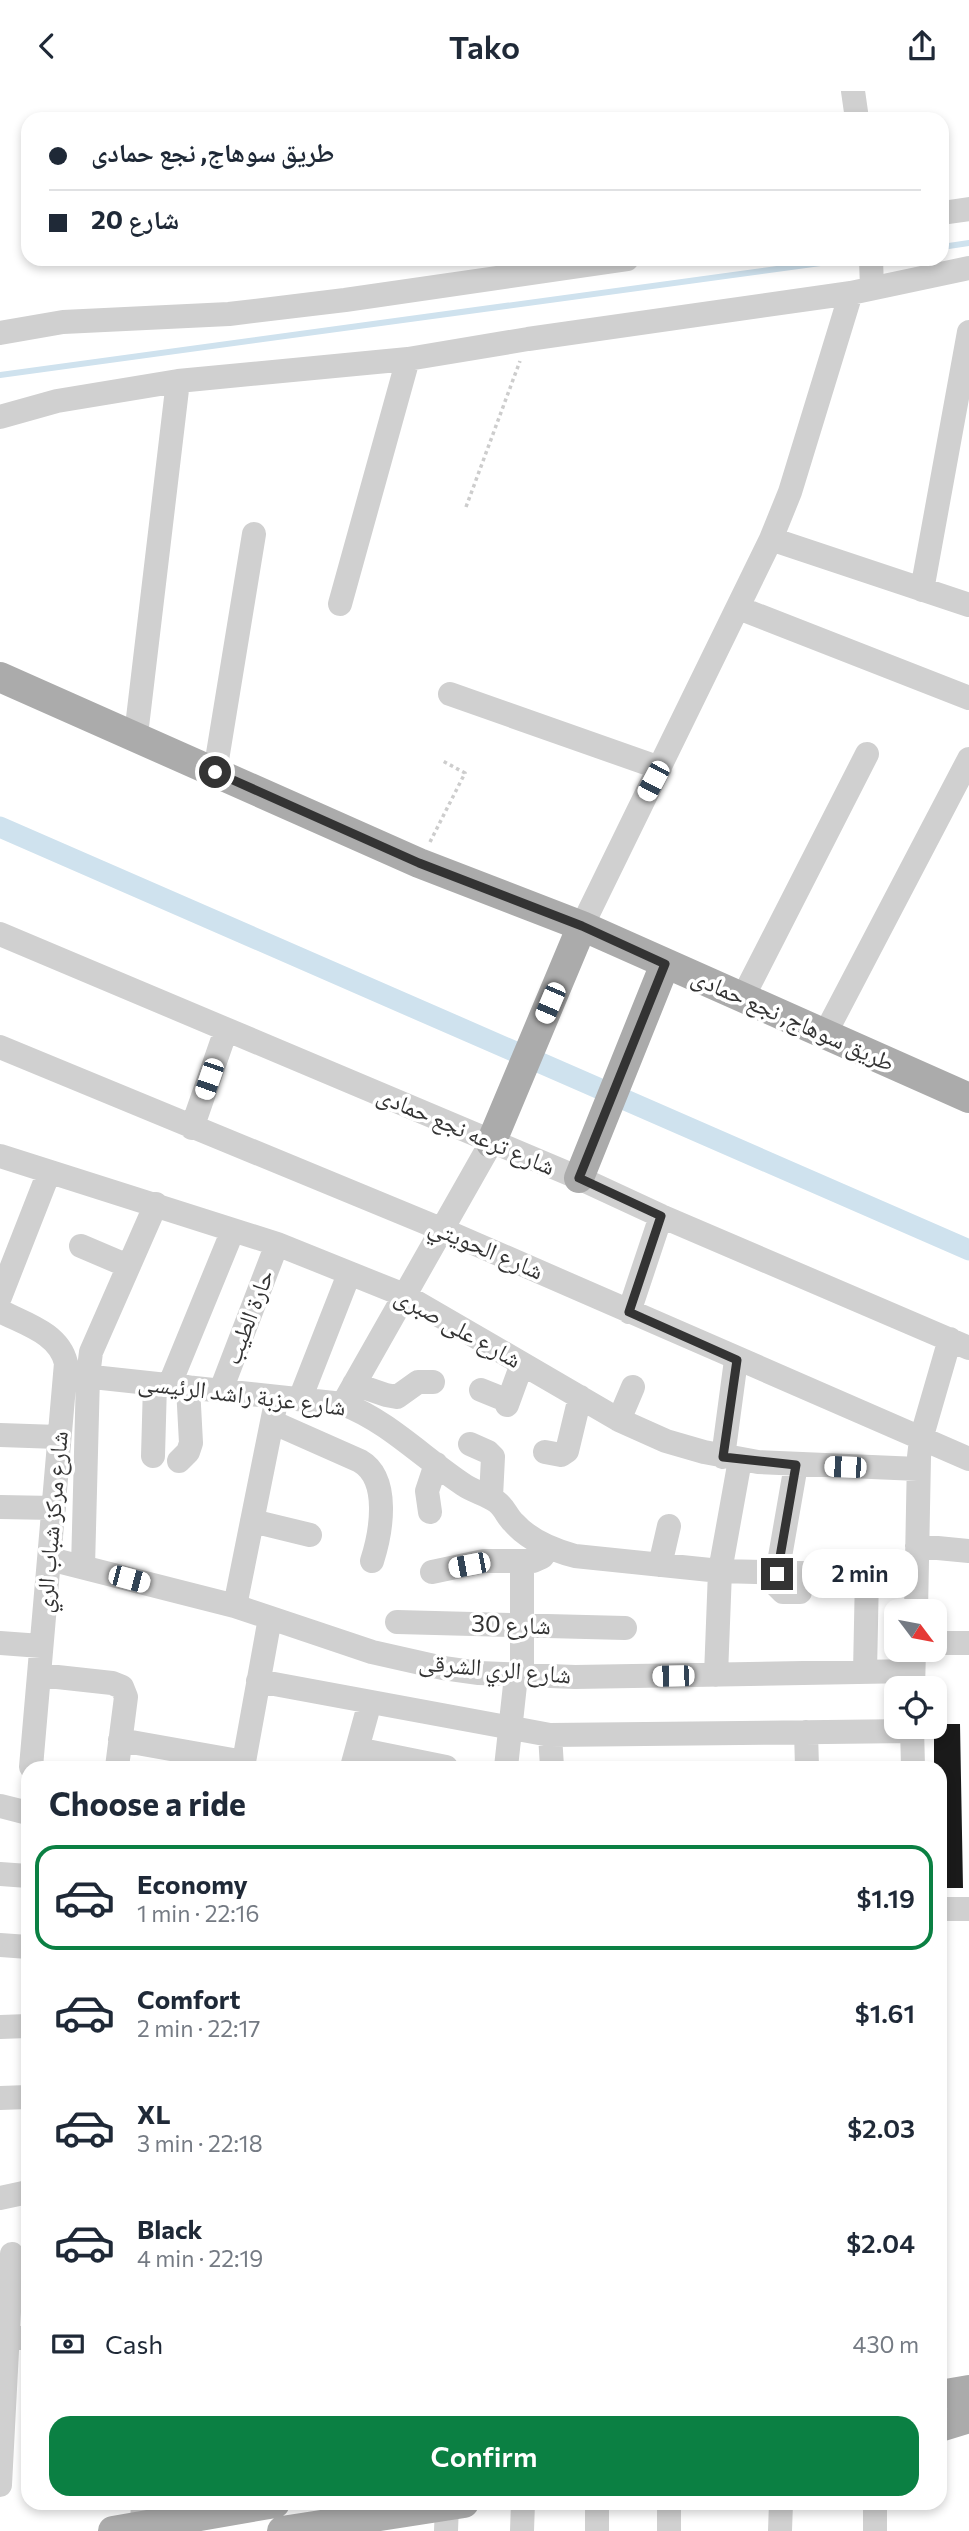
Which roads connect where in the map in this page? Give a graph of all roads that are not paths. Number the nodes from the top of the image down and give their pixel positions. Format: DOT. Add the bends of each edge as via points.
graph roads {
  1 [pos="853,91"];
  2 [pos="855,112"];
  3 [pos="969,209"];
  4 [pos="949,212"];
  5 [pos="577,266"];
  6 [pos="969,268"];
  7 [pos="867,278"];
  8 [pos="969,332"];
  9 [pos="0,334"];
  10 [pos="408,359"];
  11 [pos="178,381"];
  12 [pos="0,417"];
  13 [pos="254,534"];
  14 [pos="771,539"];
  15 [pos="922,590"];
  16 [pos="340,604"];
  17 [pos="969,605"];
  18 [pos="739,608"];
  19 [pos="0,677"];
  20 [pos="450,694"];
  21 [pos="969,698"];
  22 [pos="135,735"];
  23 [pos="867,754"];
  24 [pos="969,758"];
  25 [pos="660,768"];
  26 [pos="215,772"];
  27 [pos="582,926"];
  28 [pos="0,934"];
  29 [pos="665,964"];
  30 [pos="742,999"];
  31 [pos="226,1030"];
  32 [pos="825,1034"];
  33 [pos="0,1047"];
  34 [pos="969,1098"];
  35 [pos="192,1128"];
  36 [pos="491,1143"];
  37 [pos="0,1156"];
  38 [pos="49,1172"];
  39 [pos="579,1178"];
  40 [pos="156,1204"];
  41 [pos="661,1216"];
  42 [pos="441,1229"];
  43 [pos="233,1230"];
  44 [pos="277,1244"];
  45 [pos="81,1246"];
  46 [pos="5,1265"];
  47 [pos="128,1266"];
  48 [pos="349,1274"];
  49 [pos="404,1295"];
  50 [pos="0,1297"];
  51 [pos="0,1311"];
  52 [pos="629,1312"];
  53 [pos="959,1344"];
  54 [pos="737,1360"];
  55 [pos="522,1364"];
  56 [pos="76,1375"];
  57 [pos="433,1383"];
  58 [pos="171,1385"];
  59 [pos="633,1387"];
  60 [pos="221,1390"];
  61 [pos="481,1390"];
  62 [pos="348,1394"];
  63 [pos="580,1397"];
  64 [pos="288,1398"];
  65 [pos="619,1420"];
  66 [pos="272,1422"];
  67 [pos="0,1435"];
  68 [pos="58,1437"];
  69 [pos="921,1439"];
  70 [pos="470,1444"];
  71 [pos="545,1452"];
  72 [pos="153,1456"];
  73 [pos="732,1458"];
  74 [pos="969,1459"];
  75 [pos="179,1461"];
  76 [pos="436,1464"];
  77 [pos="796,1465"];
  78 [pos="918,1469"];
  79 [pos="491,1497"];
  80 [pos="0,1507"];
  81 [pos="54,1508"];
  82 [pos="430,1512"];
  83 [pos="252,1521"];
  84 [pos="669,1526"];
  85 [pos="310,1535"];
  86 [pos="917,1546"];
  87 [pos="549,1547"];
  88 [pos="969,1551"];
  89 [pos="50,1559"];
  90 [pos="372,1561"];
  91 [pos="522,1562"];
  92 [pos="660,1565"];
  93 [pos="83,1567"];
  94 [pos="720,1571"];
  95 [pos="432,1572"];
  96 [pos="777,1574"];
  97 [pos="867,1575"];
  98 [pos="916,1576"];
  99 [pos="800,1592"];
  100 [pos="916,1599"];
  101 [pos="235,1607"];
  102 [pos="270,1618"];
  103 [pos="397,1622"];
  104 [pos="522,1625"];
  105 [pos="625,1628"];
  106 [pos="0,1643"];
  107 [pos="947,1643"];
  108 [pos="969,1643"];
  109 [pos="41,1646"];
  110 [pos="913,1670"];
  111 [pos="865,1672"];
  112 [pos="39,1675"];
  113 [pos="716,1675"];
  114 [pos="519,1676"];
  115 [pos="258,1681"];
  116 [pos="370,1702"];
  117 [pos="510,1728"];
  118 [pos="884,1730"];
  119 [pos="806,1732"];
  120 [pos="550,1735"];
  121 [pos="912,1739"];
  122 [pos="120,1740"];
  123 [pos="355,1758"];
  124 [pos="32,1761"];
  125 [pos="118,1761"];
  126 [pos="224,1761"];
  127 [pos="245,1761"];
  128 [pos="385,1761"];
  129 [pos="507,1761"];
  130 [pos="552,1761"];
  131 [pos="807,1761"];
  132 [pos="913,1761"];
  133 [pos="0,1806"];
  134 [pos="21,1811"];
  135 [pos="0,1874"];
  136 [pos="21,1876"];
  137 [pos="947,1909"];
  138 [pos="969,1909"];
  139 [pos="0,1945"];
  140 [pos="21,1946"];
  141 [pos="21,2026"];
  142 [pos="0,2027"];
  143 [pos="21,2097"];
  144 [pos="0,2098"];
  145 [pos="21,2194"];
  146 [pos="0,2198"];
  147 [pos="13,2254"];
  148 [pos="17,2338"];
  149 [pos="969,2390"];
  150 [pos="947,2394"];
  151 [pos="969,2419"];
  152 [pos="947,2425"];
  153 [pos="1,2444"];
  154 [pos="0,2485"];
  155 [pos="212,2510"];
  156 [pos="523,2510"];
  157 [pos="597,2510"];
  158 [pos="669,2510"];
  159 [pos="780,2510"];
  160 [pos="875,2510"];
  161 [pos="452,2513"];
  162 [pos="132,2520"];
  163 [pos="371,2524"];
  164 [pos="282,2531"];
  165 [pos="522,2531"];
  166 [pos="597,2531"];
  167 [pos="669,2531"];
  168 [pos="780,2531"];
  169 [pos="875,2531"];
  1 -- 2 [label="street"];
  3 -- 4 [label="street"];
  5 -- 9 [label="street" via="281,307 174,318 63,322"];
  6 -- 7 [label="street"];
  7 -- 10 [label="street"];
  7 -- 14 [label="street"];
  8 -- 15 [label="street"];
  10 -- 11 [label="street"];
  10 -- 16 [label="street"];
  11 -- 12 [label="street" via="57,401"];
  11 -- 22 [label="street"];
  13 -- 26 [label="street"];
  14 -- 15 [label="street"];
  14 -- 18 [label="street"];
  15 -- 17 [label="street"];
  18 -- 21 [label="street"];
  18 -- 25 [label="street"];
  19 -- 22 [label="main road, طريق سوهاج, نجع حمادى"];
  20 -- 25 [label="street"];
  22 -- 26 [label="main road, طريق سوهاج, نجع حمادى"];
  23 -- 30 [label="street"];
  24 -- 32 [label="street"];
  25 -- 27 [label="street"];
  26 -- 27 [label="main road, طريق سوهاج, نجع حمادى" via="419,863"];
  27 -- 29 [label="main road, طريق سوهاج, نجع حمادى"];
  27 -- 36 [label="main road"];
  28 -- 31 [label="street, شارع ترعه نجع حمادى"];
  29 -- 30 [label="main road, طريق سوهاج, نجع حمادى"];
  29 -- 39 [label="main road"];
  30 -- 32 [label="main road, طريق سوهاج, نجع حمادى"];
  31 -- 35 [label="street"];
  31 -- 36 [label="street, شارع ترعه نجع حمادى"];
  32 -- 34 [label="main road, طريق سوهاج, نجع حمادى"];
  33 -- 35 [label="street, شارع الحويتي"];
  35 -- 42 [label="street, شارع الحويتي"];
  36 -- 39 [label="street, شارع ترعه نجع حمادى"];
  36 -- 42 [label="street"];
  37 -- 38 [label="street, شارع على صبرى"];
  38 -- 40 [label="street, شارع على صبرى"];
  38 -- 46 [label="street"];
  39 -- 41 [label="street, شارع ترعه نجع حمادى"];
  40 -- 43 [label="street, شارع على صبرى"];
  40 -- 47 [label="street"];
  41 -- 52 [label="street"];
  41 -- 53 [label="street, شارع ترعه نجع حمادى"];
  42 -- 49 [label="street"];
  42 -- 52 [label="street, شارع الحويتي"];
  43 -- 44 [label="street, شارع على صبرى"];
  43 -- 58 [label="street"];
  44 -- 48 [label="street, شارع على صبرى"];
  44 -- 60 [label="street, حارة الطيب"];
  45 -- 47 [label="street"];
  46 -- 50 [label="street"];
  47 -- 56 [label="street"];
  48 -- 49 [label="street, شارع على صبرى"];
  48 -- 64 [label="street"];
  49 -- 55 [label="street, شارع على صبرى"];
  49 -- 62 [label="street"];
  51 -- 56 [label="street, شارع مركز شباب الري" via="57,1343"];
  52 -- 54 [label="street, شارع الحويتي"];
  53 -- 69 [label="street"];
  54 -- 69 [label="street, شارع الحويتي"];
  54 -- 73 [label="street"];
  55 -- 61 [label="street" via="508,1403"];
  55 -- 63 [label="street, شارع على صبرى"];
  56 -- 58 [label="street, شارع عزبة راشد الرئيسى"];
  56 -- 68 [label="street, شارع مركز شباب الري"];
  56 -- 93 [label="street"];
  57 -- 62 [label="street" via="418,1382 391,1397"];
  58 -- 60 [label="street, شارع عزبة راشد الرئيسى"];
  58 -- 72 [label="street"];
  58 -- 75 [label="street" via="191,1443"];
  59 -- 65 [label="street"];
  60 -- 64 [label="street, شارع عزبة راشد الرئيسى"];
  62 -- 64 [label="street, شارع عزبة راشد الرئيسى"];
  62 -- 76 [label="street, شارع عزبة راشد الرئيسى"];
  63 -- 65 [label="street, شارع على صبرى"];
  63 -- 71 [label="street" via="567,1451 561,1455"];
  64 -- 66 [label="street"];
  65 -- 73 [label="street, شارع على صبرى" via="666,1441"];
  66 -- 83 [label="street"];
  66 -- 90 [label="street" via="372,1470 377,1478 380,1517"];
  67 -- 68 [label="street"];
  68 -- 81 [label="street, شارع مركز شباب الري"];
  69 -- 74 [label="street, شارع الحويتي"];
  69 -- 78 [label="street"];
  70 -- 79 [label="street" via="493,1457"];
  73 -- 77 [label="street, شارع على صبرى"];
  73 -- 94 [label="street"];
  76 -- 79 [label="street, شارع عزبة راشد الرئيسى" via="466,1487"];
  76 -- 82 [label="street" via="427,1491"];
  77 -- 78 [label="street, شارع على صبرى"];
  77 -- 96 [label="street"];
  78 -- 86 [label="street"];
  79 -- 87 [label="street, شارع عزبة راشد الرئيسى" via="512,1522"];
  80 -- 81 [label="street"];
  81 -- 89 [label="street, شارع مركز شباب الري"];
  83 -- 85 [label="street"];
  83 -- 101 [label="street"];
  84 -- 92 [label="street"];
  86 -- 88 [label="street"];
  86 -- 98 [label="street"];
  87 -- 91 [label="street" via="537,1560"];
  87 -- 92 [label="street, شارع عزبة راشد الرئيسى" via="575,1556"];
  89 -- 93 [label="street, شارع الري الشرقى"];
  89 -- 109 [label="street, شارع مركز شباب الري"];
  91 -- 95 [label="street" via="484,1561"];
  91 -- 104 [label="street"];
  92 -- 94 [label="street, شارع عزبة راشد الرئيسى"];
  93 -- 101 [label="street, شارع الري الشرقى"];
  94 -- 96 [label="street, شارع عزبة راشد الرئيسى"];
  94 -- 113 [label="street"];
  96 -- 97 [label="street, شارع عزبة راشد الرئيسى"];
  96 -- 99 [label="street" via="780,1590"];
  97 -- 98 [label="street, شارع عزبة راشد الرئيسى"];
  97 -- 111 [label="street"];
  98 -- 100 [label="street"];
  101 -- 102 [label="street, شارع الري الشرقى"];
  102 -- 114 [label="street, شارع الري الشرقى" via="407,1661"];
  102 -- 115 [label="street"];
  103 -- 104 [label="street, شارع 30"];
  104 -- 105 [label="street, شارع 30"];
  104 -- 114 [label="street"];
  106 -- 109 [label="street"];
  107 -- 108 [label="street"];
  109 -- 112 [label="street, شارع مركز شباب الري"];
  110 -- 111 [label="street, شارع الري الشرقى"];
  111 -- 113 [label="street, شارع الري الشرقى"];
  112 -- 122 [label="street" via="122,1687 126,1697"];
  112 -- 124 [label="street, شارع مركز شباب الري"];
  113 -- 114 [label="street, شارع الري الشرقى"];
  114 -- 117 [label="street"];
  115 -- 116 [label="street"];
  115 -- 127 [label="street"];
  116 -- 117 [label="street"];
  116 -- 123 [label="street"];
  117 -- 120 [label="street"];
  117 -- 129 [label="street"];
  118 -- 119 [label="street"];
  119 -- 120 [label="street"];
  119 -- 131 [label="street"];
  120 -- 130 [label="street"];
  121 -- 132 [label="street"];
  122 -- 125 [label="street"];
  122 -- 126 [label="street"];
  123 -- 128 [label="street"];
  133 -- 134 [label="street"];
  135 -- 136 [label="street"];
  137 -- 138 [label="street"];
  139 -- 140 [label="street"];
  141 -- 142 [label="street"];
  143 -- 144 [label="street"];
  145 -- 146 [label="street"];
  147 -- 148 [label="street"];
  148 -- 153 [label="street"];
  149 -- 150 [label="main road"];
  151 -- 152 [label="main road"];
  153 -- 154 [label="street"];
  155 -- 162 [label="main road"];
  156 -- 165 [label="street"];
  157 -- 166 [label="street"];
  158 -- 167 [label="street"];
  159 -- 168 [label="street"];
  160 -- 169 [label="street"];
  161 -- 163 [label="main road"];
  163 -- 164 [label="main road"];
}
